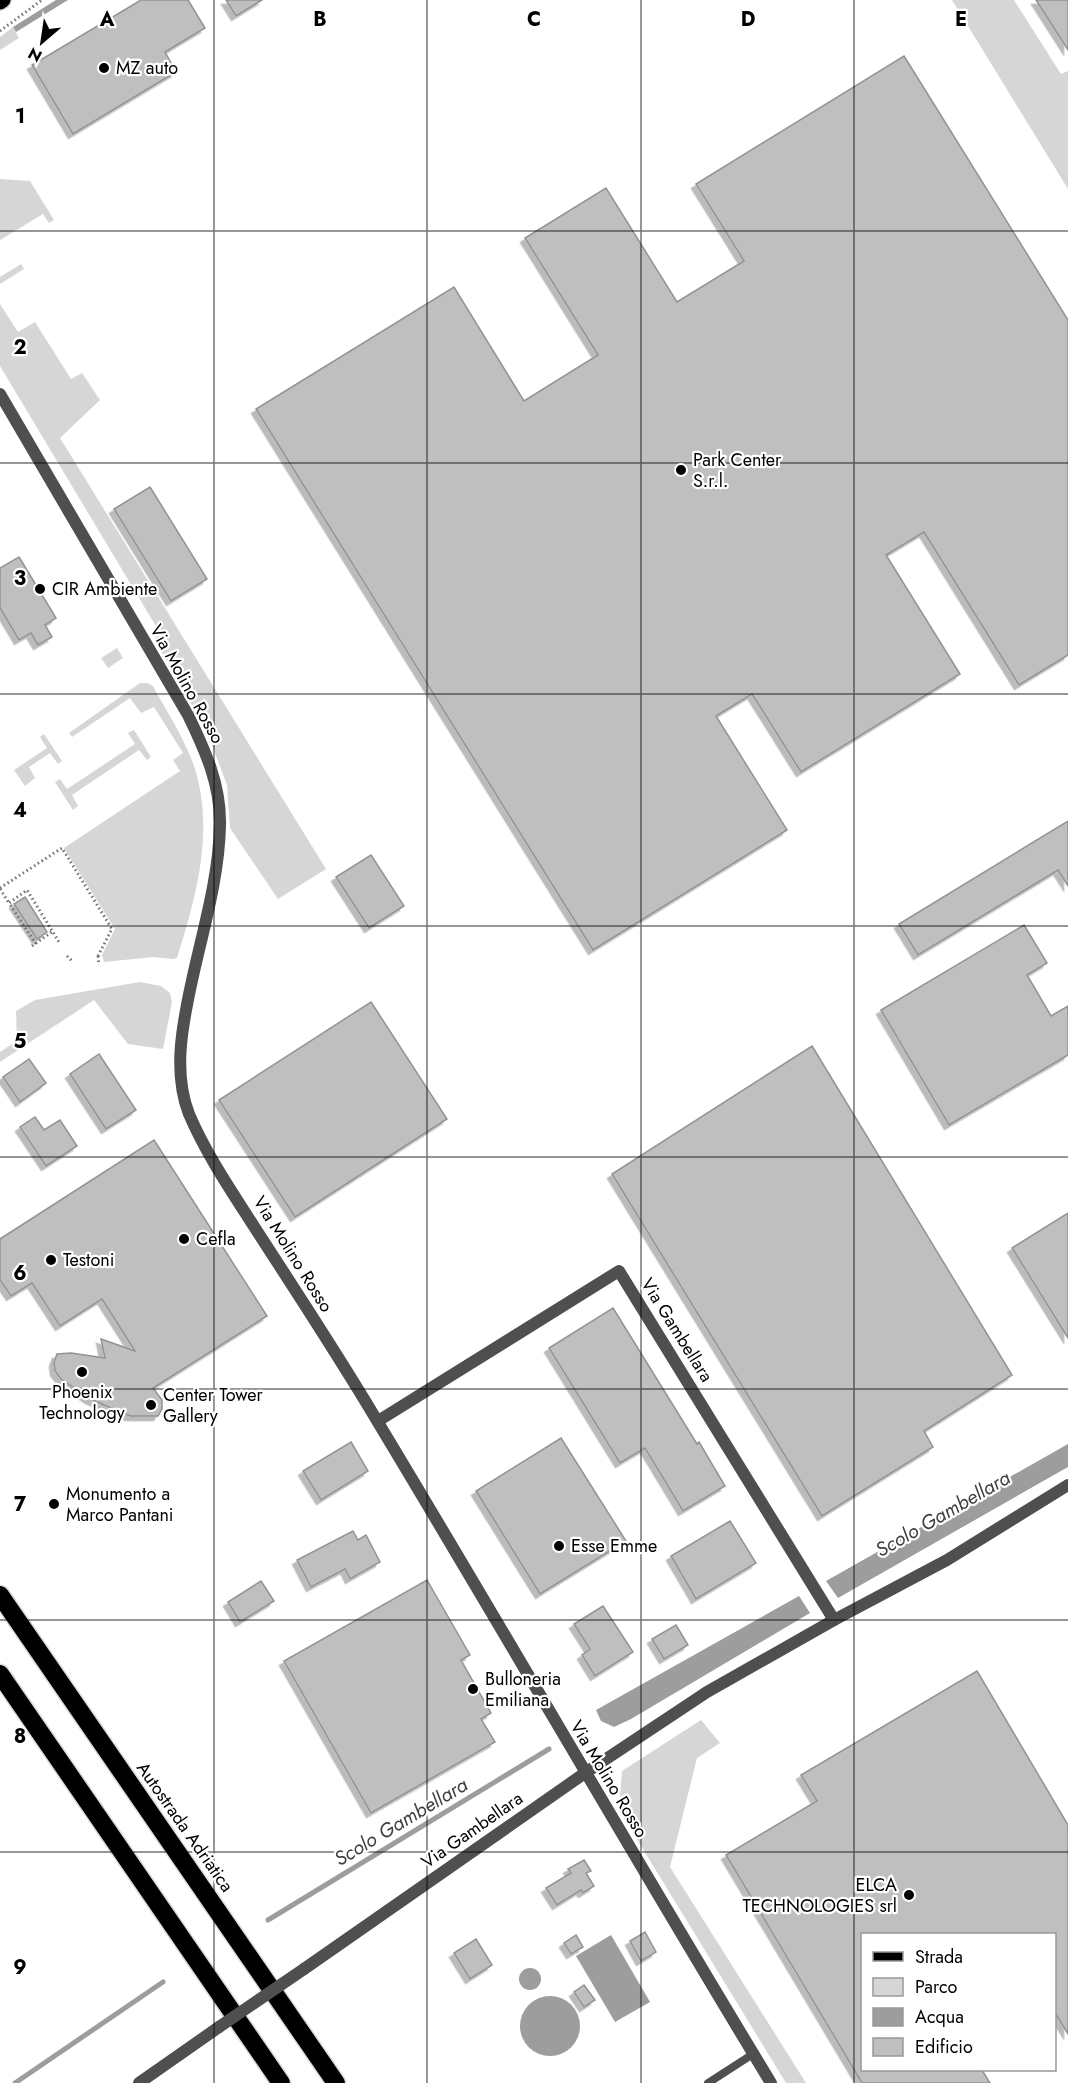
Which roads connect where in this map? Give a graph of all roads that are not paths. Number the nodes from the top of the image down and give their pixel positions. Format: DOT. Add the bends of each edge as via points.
graph roads {
  1 [pos="0,394"];
  2 [pos="378,1421"];
  3 [pos="1068,1485"];
  4 [pos="0,1595"];
  5 [pos="834,1620"];
  6 [pos="0,1674"];
  7 [pos="585,1773"];
  8 [pos="753,2054"];
  9 [pos="139,2083"];
  10 [pos="280,2083"];
  11 [pos="336,2083"];
  12 [pos="708,2083"];
  13 [pos="771,2083"];
  1 -- 2 [label="street, Via Molino Rosso" via="188,715 216,785 220,823 217,868 184,1016 180,1052 182,1089 189,1112 234,1194"];
  2 -- 5 [label="street, Via Gambellara" via="619,1271"];
  2 -- 7 [label="street, Via Molino Rosso"];
  3 -- 5 [label="street, Via Gambellara" via="946,1560"];
  4 -- 11 [label="highway, Autostrada Adriatica"];
  5 -- 7 [label="street, Via Gambellara" via="707,1692"];
  6 -- 10 [label="highway"];
  7 -- 8 [label="street, Via Molino Rosso"];
  7 -- 9 [label="street, Via Gambellara, bridge"];
  8 -- 12 [label="lane"];
  8 -- 13 [label="street, Via Molino Rosso"];
}
